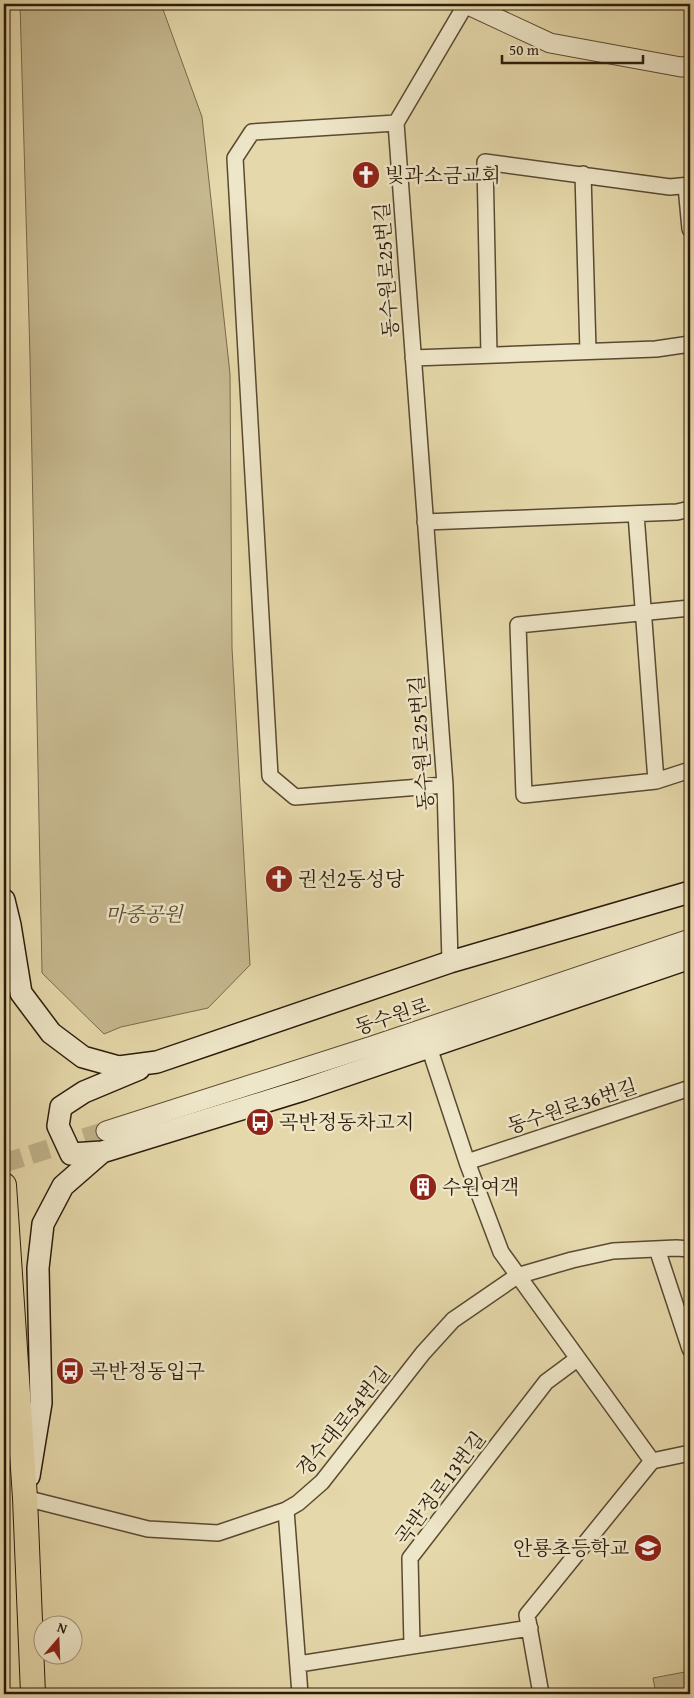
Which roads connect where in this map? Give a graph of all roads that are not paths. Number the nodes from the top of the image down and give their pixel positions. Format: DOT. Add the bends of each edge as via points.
graph roads {
  1 [pos="466,4"];
  2 [pos="690,66"];
  3 [pos="396,123"];
  4 [pos="583,174"];
  5 [pos="688,185"];
  6 [pos="690,229"];
  7 [pos="690,344"];
  8 [pos="588,352"];
  9 [pos="489,355"];
  10 [pos="413,358"];
  11 [pos="690,509"];
  12 [pos="636,514"];
  13 [pos="425,522"];
  14 [pos="690,608"];
  15 [pos="643,613"];
  16 [pos="690,770"];
  17 [pos="656,781"];
  18 [pos="445,785"];
  19 [pos="690,892"];
  20 [pos="4,900"];
  21 [pos="689,957"];
  22 [pos="450,962"];
  23 [pos="429,1047"];
  24 [pos="157,1062"];
  25 [pos="690,1088"];
  26 [pos="106,1131"];
  27 [pos="102,1152"];
  28 [pos="467,1162"];
  29 [pos="4,1185"];
  30 [pos="657,1249"];
  31 [pos="690,1250"];
  32 [pos="517,1276"];
  33 [pos="690,1349"];
  34 [pos="577,1359"];
  35 [pos="690,1453"];
  36 [pos="652,1461"];
  37 [pos="25,1498"];
  38 [pos="286,1510"];
  39 [pos="530,1628"];
  40 [pos="412,1646"];
  41 [pos="299,1664"];
  42 [pos="33,1694"];
  43 [pos="300,1694"];
  44 [pos="541,1694"];
  1 -- 2 [label="street" via="550,43"];
  1 -- 3 [label="street"];
  3 -- 10 [label="street, 동수원로25번길"];
  3 -- 18 [label="street" via="252,132 235,158 270,776 295,798"];
  4 -- 5 [label="street" via="670,187"];
  4 -- 8 [label="street"];
  4 -- 9 [label="street" via="484,162"];
  5 -- 6 [label="street"];
  7 -- 8 [label="street"];
  8 -- 9 [label="street"];
  9 -- 10 [label="street"];
  10 -- 13 [label="street, 동수원로25번길"];
  11 -- 12 [label="street"];
  12 -- 13 [label="street"];
  12 -- 15 [label="street"];
  13 -- 18 [label="street, 동수원로25번길"];
  14 -- 15 [label="street"];
  15 -- 17 [label="street"];
  15 -- 17 [label="street" via="518,625 524,795"];
  16 -- 17 [label="street"];
  18 -- 22 [label="street, 동수원로25번길"];
  19 -- 22 [label="main road"];
  20 -- 24 [label="main road" via="21,993 51,1033 83,1057 119,1067"];
  21 -- 23 [label="main road"];
  21 -- 26 [label="street, 동수원로" via="372,1046"];
  22 -- 24 [label="main road"];
  23 -- 27 [label="main road"];
  23 -- 28 [label="street"];
  24 -- 27 [label="main road" via="84,1092 62,1107 58,1126 71,1154"];
  25 -- 28 [label="street, 동수원로36번길"];
  27 -- 37 [label="main road" via="63,1186 43,1224 38,1268 41,1403"];
  28 -- 32 [label="street" via="501,1252"];
  29 -- 37 [label="main road"];
  30 -- 31 [label="street, 경수대로54번길"];
  30 -- 32 [label="street, 경수대로54번길" via="612,1251"];
  30 -- 33 [label="street"];
  32 -- 34 [label="street"];
  32 -- 38 [label="street, 경수대로54번길" via="453,1320 423,1353 322,1482"];
  34 -- 36 [label="street"];
  34 -- 40 [label="street, 곡반정로13번길" via="546,1382 410,1558"];
  35 -- 36 [label="street"];
  36 -- 39 [label="street" via="527,1615"];
  37 -- 38 [label="street, 경수대로54번길" via="148,1529 218,1533"];
  37 -- 42 [label="main road"];
  38 -- 41 [label="street"];
  39 -- 40 [label="street"];
  39 -- 44 [label="street"];
  40 -- 41 [label="street"];
  41 -- 43 [label="street"];
}
